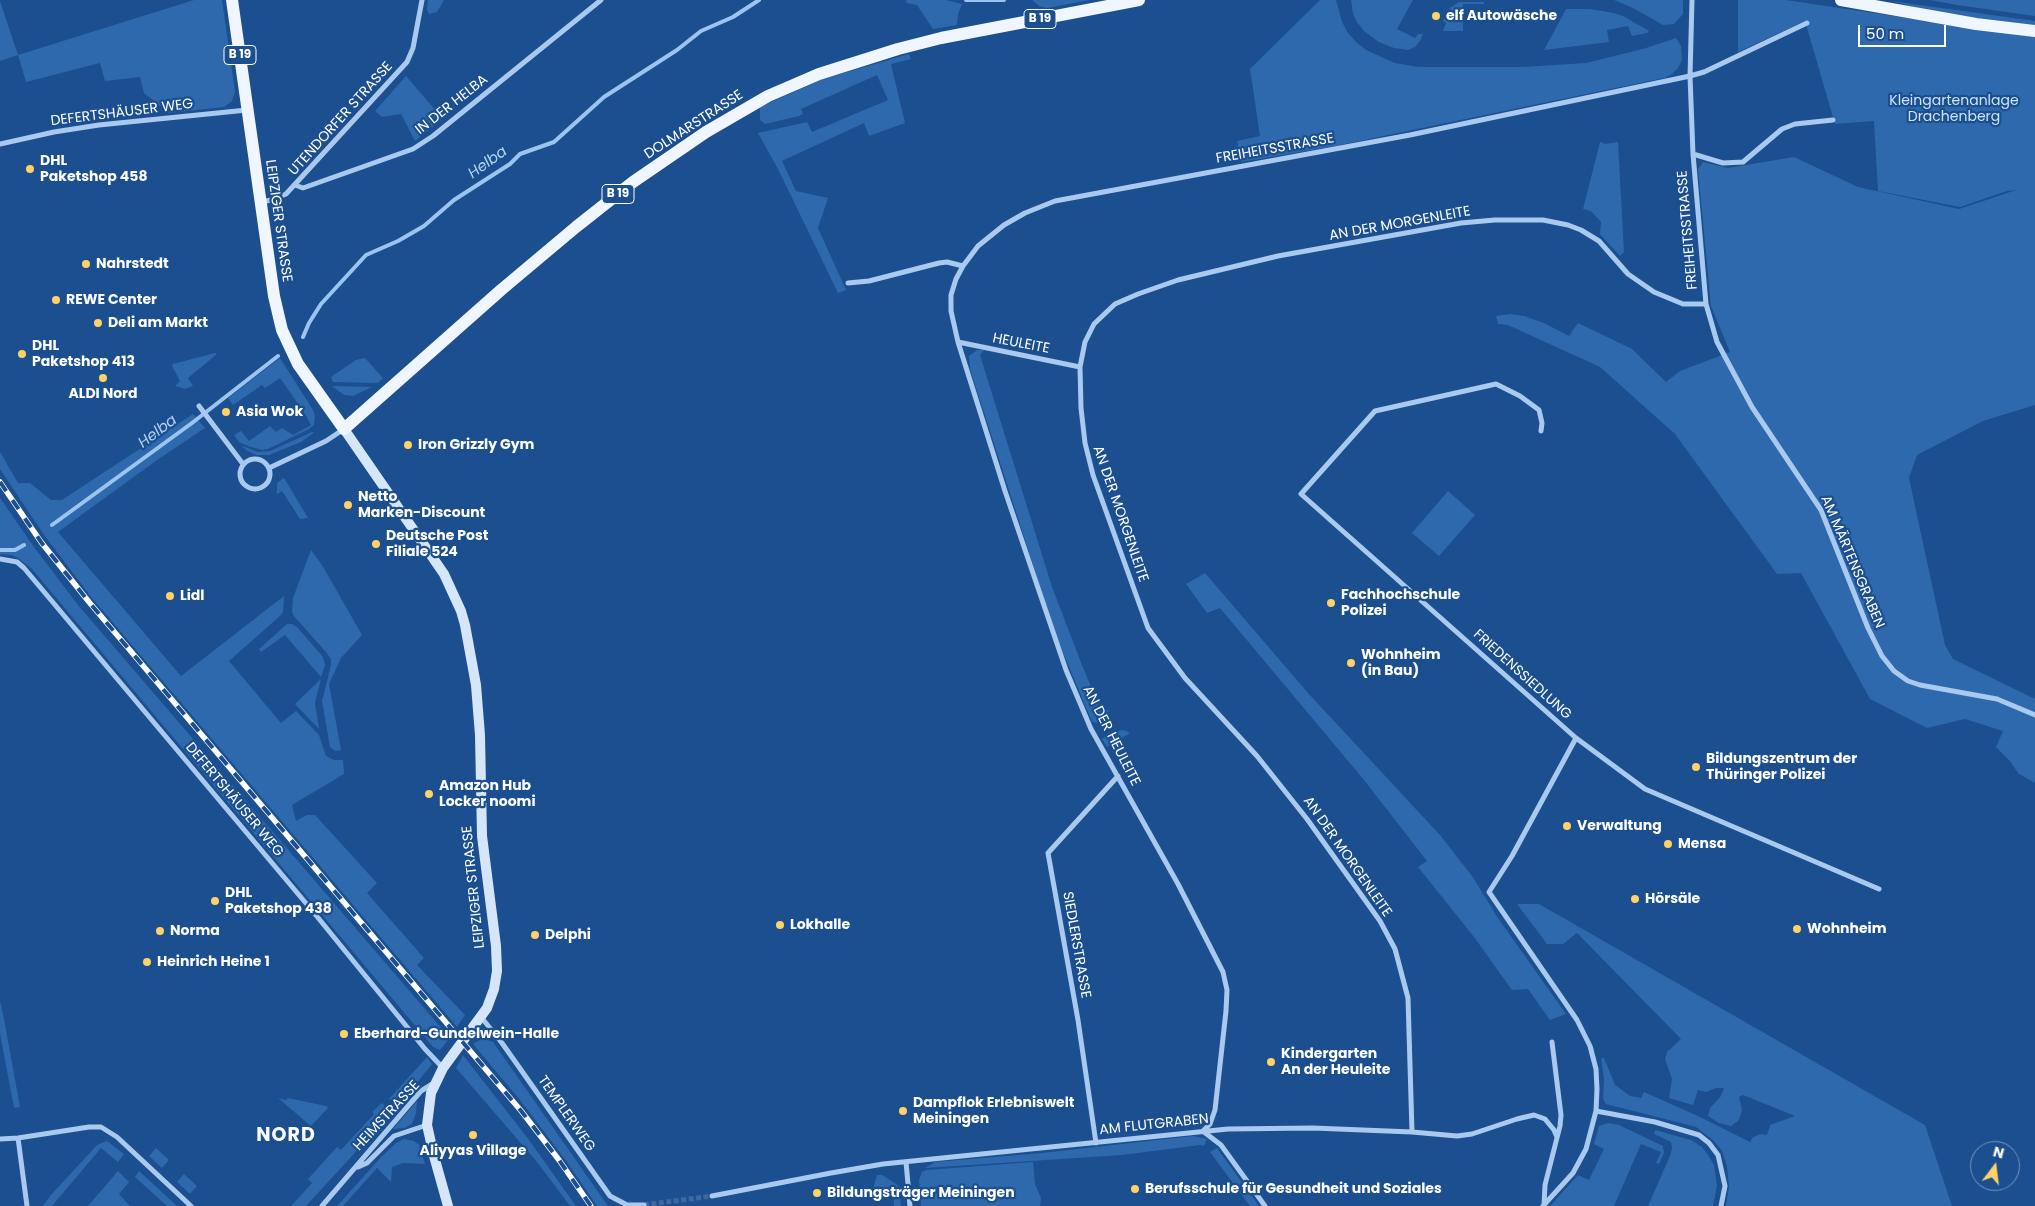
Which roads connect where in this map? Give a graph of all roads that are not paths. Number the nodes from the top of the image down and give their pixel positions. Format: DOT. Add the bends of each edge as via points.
graph roads {
  1 [pos="232,0"];
  2 [pos="422,0"];
  3 [pos="601,0"];
  4 [pos="1139,0"];
  5 [pos="1692,0"];
  6 [pos="1842,0"];
  7 [pos="1807,23"];
  8 [pos="2035,31"];
  9 [pos="1690,76"];
  10 [pos="248,110"];
  11 [pos="1832,120"];
  12 [pos="0,144"];
  13 [pos="1693,154"];
  14 [pos="296,185"];
  15 [pos="260,202"];
  16 [pos="963,266"];
  17 [pos="848,283"];
  18 [pos="1706,304"];
  19 [pos="958,342"];
  20 [pos="1080,367"];
  21 [pos="200,406"];
  22 [pos="344,429"];
  23 [pos="1541,431"];
  24 [pos="243,464"];
  25 [pos="269,468"];
  26 [pos="0,559"];
  27 [pos="2035,715"];
  28 [pos="1576,738"];
  29 [pos="1118,776"];
  30 [pos="1879,889"];
  31 [pos="481,1017"];
  32 [pos="1552,1042"];
  33 [pos="443,1068"];
  34 [pos="435,1083"];
  35 [pos="1596,1111"];
  36 [pos="427,1125"];
  37 [pos="1203,1131"];
  38 [pos="1412,1132"];
  39 [pos="18,1138"];
  40 [pos="1557,1138"];
  41 [pos="0,1139"];
  42 [pos="1096,1143"];
  43 [pos="906,1162"];
  44 [pos="358,1167"];
  45 [pos="712,1196"];
  46 [pos="644,1205"];
  47 [pos="27,1206"];
  48 [pos="191,1206"];
  49 [pos="322,1206"];
  50 [pos="448,1206"];
  51 [pos="910,1206"];
  52 [pos="1265,1206"];
  53 [pos="1543,1206"];
  54 [pos="1722,1206"];
  1 -- 10 [label="main road, LEIPZIGER STRASSE / B 19"];
  2 -- 14 [label="street, UTENDORFER STRASSE" via="413,48 407,62"];
  3 -- 14 [label="street, IN DER HELBA" via="433,136 413,148 303,188"];
  4 -- 22 [label="main road, DOLMARSTRASSE / B 19" via="898,48 819,74 768,96 706,132 633,182 501,290"];
  5 -- 9 [label="street"];
  6 -- 8 [label="main road"];
  7 -- 9 [label="street, FREIHEITSSTRASSE"];
  9 -- 13 [label="street, FREIHEITSSTRASSE"];
  9 -- 16 [label="street, FREIHEITSSTRASSE" via="1410,135 1055,201 1004,225 978,246"];
  10 -- 12 [label="street, DEFERTSHÄUSER WEG" via="99,125"];
  10 -- 15 [label="main road, LEIPZIGER STRASSE / B 19"];
  11 -- 13 [label="street, FREIHEITSSTRASSE" via="1795,124 1782,129 1743,162 1723,163"];
  13 -- 18 [label="street, FREIHEITSSTRASSE"];
  14 -- 15 [label="street, UTENDORFER STRASSE" via="286,194"];
  15 -- 22 [label="main road, LEIPZIGER STRASSE / B 19" via="282,330 298,364"];
  16 -- 17 [label="street" via="939,263 869,281"];
  16 -- 19 [label="street, FREIHEITSSTRASSE" via="951,295"];
  18 -- 20 [label="street, AN DER MORGENLEITE" via="1683,304 1654,292 1628,274 1599,241 1568,225 1543,220 1461,223 1278,256 1144,291 1115,304 1094,324 1085,342"];
  18 -- 27 [label="street, AM MÄRTENSGRABEN" via="1717,342 1736,379 1821,510 1868,628 1882,656 1894,671 1908,681 1996,699"];
  19 -- 20 [label="street, HEULEITE"];
  19 -- 29 [label="street, AN DER HEULEITE" via="1066,670 1091,729"];
  20 -- 38 [label="street, AN DER MORGENLEITE" via="1082,427 1093,475 1148,628 1185,678 1257,756 1307,819 1380,921 1395,949 1408,998"];
  21 -- 24 [label="street"];
  22 -- 25 [label="street"];
  22 -- 31 [label="main road, LEIPZIGER STRASSE" via="444,574 461,611 468,638 480,735 482,836 497,958 494,989"];
  23 -- 28 [label="street, FRIEDENSSIEDLUNG" via="1539,410 1496,384 1375,411 1301,494"];
  24 -- 25 [label="street" via="257,459"];
  24 -- 25 [label="street" via="240,477 244,485 252,489 265,485 270,476"];
  26 -- 33 [label="street, DEFERTSHÄUSER WEG" via="17,562 24,568"];
  28 -- 30 [label="street, FRIEDENSSIEDLUNG" via="1645,789"];
  28 -- 35 [label="street, FRIEDENSSIEDLUNG" via="1489,892 1584,1031 1596,1069"];
  29 -- 37 [label="street, AN DER HEULEITE" via="1224,972 1226,1011 1215,1110 1210,1124"];
  29 -- 42 [label="street, SIEDLERSTRASSE" via="1048,853"];
  31 -- 33 [label="main road, LEIPZIGER STRASSE"];
  31 -- 46 [label="street, TEMPLERWEG" via="610,1196 627,1205"];
  32 -- 40 [label="street" via="1561,1115"];
  33 -- 34 [label="main road, LEIPZIGER STRASSE"];
  34 -- 36 [label="main road, LEIPZIGER STRASSE"];
  34 -- 44 [label="street, HEIMSTRASSE" via="421,1091 362,1158"];
  35 -- 53 [label="street" via="1581,1160"];
  35 -- 54 [label="street" via="1655,1122 1699,1135 1718,1155 1725,1186"];
  36 -- 44 [label="street, HEIMSTRASSE" via="394,1136"];
  36 -- 50 [label="main road, LEIPZIGER STRASSE"];
  37 -- 38 [label="street, AM FLUTGRABEN" via="1314,1128"];
  37 -- 42 [label="street, AM FLUTGRABEN"];
  37 -- 52 [label="street" via="1221,1145"];
  38 -- 40 [label="street, AM FLUTGRABEN" via="1465,1136 1534,1115 1545,1119"];
  39 -- 41 [label="street"];
  39 -- 47 [label="street"];
  39 -- 48 [label="street" via="89,1126 101,1127 117,1137"];
  40 -- 53 [label="street"];
  42 -- 43 [label="street, AM FLUTGRABEN"];
  43 -- 45 [label="street, AM FLUTGRABEN" via="830,1172"];
  43 -- 51 [label="street"];
  44 -- 49 [label="street, HEIMSTRASSE"];
}
